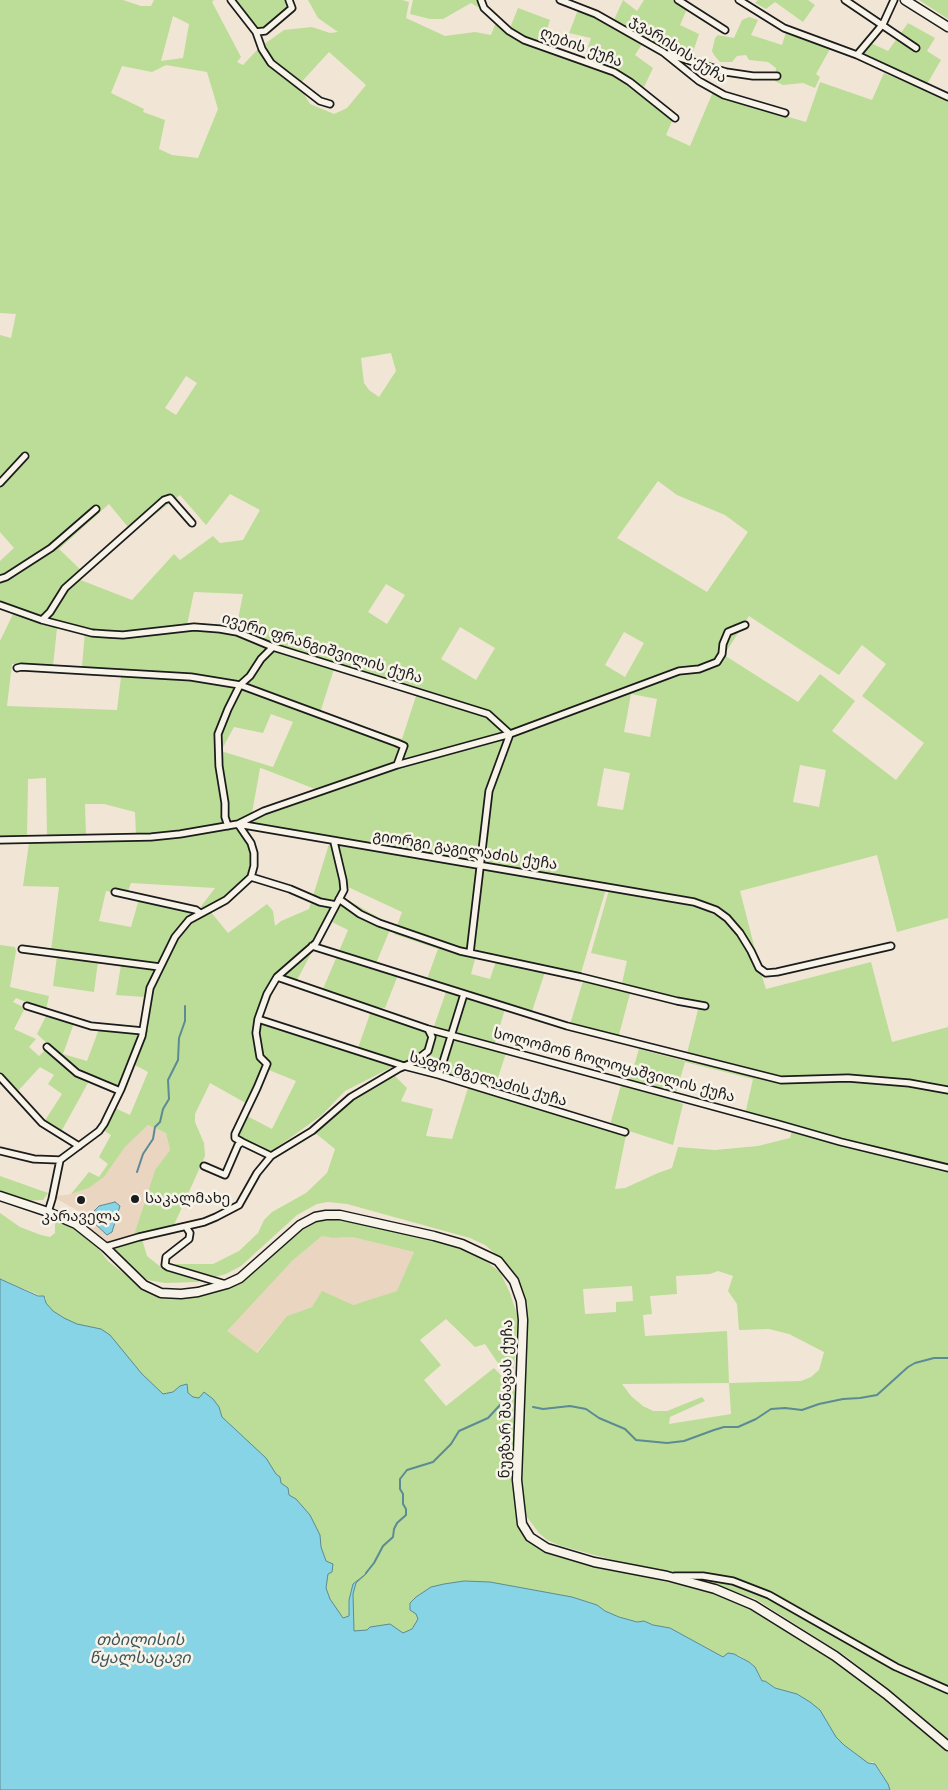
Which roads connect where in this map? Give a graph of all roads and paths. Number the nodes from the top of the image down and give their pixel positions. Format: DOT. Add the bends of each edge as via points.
graph roads {
  1 [pos="231,0"];
  2 [pos="288,0"];
  3 [pos="481,0"];
  4 [pos="560,0"];
  5 [pos="678,0"];
  6 [pos="739,0"];
  7 [pos="845,0"];
  8 [pos="894,0"];
  9 [pos="906,0"];
  10 [pos="883,24"];
  11 [pos="948,26"];
  12 [pos="725,30"];
  13 [pos="256,32"];
  14 [pos="916,48"];
  15 [pos="663,52"];
  16 [pos="857,55"];
  17 [pos="778,76"];
  18 [pos="948,97"];
  19 [pos="330,104"];
  20 [pos="785,113"];
  21 [pos="675,118"];
  22 [pos="25,456"];
  23 [pos="0,483"];
  24 [pos="96,509"];
  25 [pos="192,523"];
  26 [pos="0,579"];
  27 [pos="0,605"];
  28 [pos="42,620"];
  29 [pos="745,625"];
  30 [pos="273,647"];
  31 [pos="17,668"];
  32 [pos="240,685"];
  33 [pos="510,734"];
  34 [pos="397,764"];
  35 [pos="238,824"];
  36 [pos="228,826"];
  37 [pos="0,840"];
  38 [pos="334,842"];
  39 [pos="479,866"];
  40 [pos="251,877"];
  41 [pos="115,892"];
  42 [pos="338,902"];
  43 [pos="200,913"];
  44 [pos="312,946"];
  45 [pos="890,946"];
  46 [pos="22,949"];
  47 [pos="470,953"];
  48 [pos="160,967"];
  49 [pos="277,977"];
  50 [pos="464,994"];
  51 [pos="27,1006"];
  52 [pos="705,1006"];
  53 [pos="258,1019"];
  54 [pos="428,1029"];
  55 [pos="144,1031"];
  56 [pos="452,1035"];
  57 [pos="47,1047"];
  58 [pos="404,1066"];
  59 [pos="439,1076"];
  60 [pos="0,1077"];
  61 [pos="948,1090"];
  62 [pos="120,1091"];
  63 [pos="624,1132"];
  64 [pos="242,1142"];
  65 [pos="79,1146"];
  66 [pos="0,1151"];
  67 [pos="271,1156"];
  68 [pos="60,1160"];
  69 [pos="204,1166"];
  70 [pos="948,1168"];
  71 [pos="0,1196"];
  72 [pos="48,1212"];
  73 [pos="186,1227"];
  74 [pos="105,1248"];
  75 [pos="227,1284"];
  76 [pos="667,1576"];
  77 [pos="948,1690"];
  78 [pos="948,1746"];
  1 -- 13 [label="street"];
  2 -- 13 [label="street" via="292,8 264,31"];
  3 -- 21 [label="street, ღების ქუჩა" via="484,8 509,31 524,40 614,72"];
  4 -- 15 [label="street, ჯვარისის ქუჩა" via="596,14"];
  5 -- 12 [label="street"];
  6 -- 16 [label="street" via="784,28"];
  7 -- 10 [label="street"];
  8 -- 10 [label="street"];
  9 -- 11 [label="main road"];
  10 -- 14 [label="street"];
  10 -- 16 [label="street"];
  13 -- 19 [label="street" via="271,63 320,101"];
  15 -- 17 [label="street" via="726,72"];
  15 -- 20 [label="street, ჯვარისის ქუჩა" via="698,81 724,95"];
  16 -- 18 [label="street"];
  22 -- 23 [label="street"];
  24 -- 26 [label="street" via="51,548"];
  25 -- 28 [label="street" via="170,498 164,500 65,588"];
  27 -- 28 [label="street, ივერი ფრანგიშვილის ქუჩა"];
  28 -- 30 [label="street, ივერი ფრანგიშვილის ქუჩა" via="106,634 210,627 237,632"];
  29 -- 33 [label="street" via="728,632 717,662 699,669 679,671"];
  30 -- 32 [label="street"];
  30 -- 33 [label="street, ივერი ფრანგიშვილის ქუჩა" via="488,714"];
  31 -- 32 [label="street" via="191,677"];
  32 -- 34 [label="street" via="404,746"];
  32 -- 36 [label="street" via="218,734"];
  33 -- 34 [label="street"];
  33 -- 39 [label="street" via="489,791"];
  34 -- 35 [label="street" via="264,811"];
  35 -- 36 [label="street, გიორგი გაგილაძის ქუჩა"];
  35 -- 38 [label="street, გიორგი გაგილაძის ქუჩა"];
  35 -- 40 [label="street" via="254,853"];
  36 -- 37 [label="street, გიორგი გაგილაძის ქუჩა" via="151,837"];
  38 -- 39 [label="street, გიორგი გაგილაძის ქუჩა"];
  38 -- 42 [label="street" via="344,890"];
  39 -- 45 [label="street, გიორგი გაგილაძის ქუჩა" via="706,906 727,918 740,933 759,968 766,973"];
  39 -- 47 [label="street"];
  40 -- 42 [label="street" via="320,902"];
  40 -- 43 [label="street" via="226,900"];
  41 -- 43 [label="street"];
  42 -- 44 [label="street"];
  42 -- 47 [label="street" via="392,928"];
  43 -- 48 [label="street" via="181,929"];
  44 -- 49 [label="street"];
  44 -- 50 [label="street"];
  46 -- 48 [label="street"];
  47 -- 52 [label="street"];
  48 -- 55 [label="street" via="148,993"];
  49 -- 53 [label="street"];
  49 -- 54 [label="street, სოლომონ ჩოლოყაშვილის ქუჩა"];
  50 -- 56 [label="street"];
  50 -- 61 [label="street" via="572,1028 781,1080 848,1078"];
  51 -- 55 [label="street" via="91,1026"];
  53 -- 58 [label="street"];
  53 -- 64 [label="street" via="256,1033 260,1057 267,1064 235,1134 235,1138"];
  54 -- 56 [label="street, სოლომონ ჩოლოყაშვილის ქუჩა"];
  54 -- 58 [label="street" via="432,1037 428,1051"];
  55 -- 62 [label="street"];
  56 -- 59 [label="street"];
  56 -- 70 [label="street, სოლომონ ჩოლოყაშვილის ქუჩა" via="841,1142"];
  57 -- 62 [label="street" via="76,1073"];
  58 -- 59 [label="street, საფო მგელაძის ქუჩა"];
  58 -- 67 [label="street, საფო მგელაძის ქუჩა" via="351,1097 312,1131"];
  59 -- 63 [label="street, საფო მგელაძის ქუჩა"];
  60 -- 65 [label="street" via="42,1123"];
  62 -- 65 [label="street" via="99,1131"];
  64 -- 67 [label="street"];
  64 -- 69 [label="street" via="225,1175"];
  65 -- 68 [label="street"];
  66 -- 68 [label="street" via="34,1159"];
  67 -- 73 [label="street, საფო მგელაძის ქუჩა" via="239,1205"];
  68 -- 72 [label="street"];
  71 -- 72 [label="main road, ნუგზარ შანავას ქუჩა"];
  72 -- 74 [label="main road, ნუგზარ შანავას ქუჩა" via="76,1224"];
  73 -- 74 [label="street, საფო მგელაძის ქუჩა"];
  73 -- 75 [label="street" via="189,1239 166,1257 165,1265"];
  74 -- 75 [label="main road, ნუგზარ შანავას ქუჩა" via="144,1285 161,1292 198,1292"];
  75 -- 76 [label="main road, ნუგზარ შანავას ქუჩა" via="247,1272 300,1225 326,1215 340,1215 434,1236 462,1244 498,1262 514,1281 523,1320 517,1480 522,1524 530,1537 547,1548 603,1564"];
  76 -- 77 [label="street" via="726,1580 769,1595 896,1667"];
  76 -- 78 [label="main road, ნუგზარ შანავას ქუჩა" via="715,1589 754,1605 783,1622 886,1694"];
}
